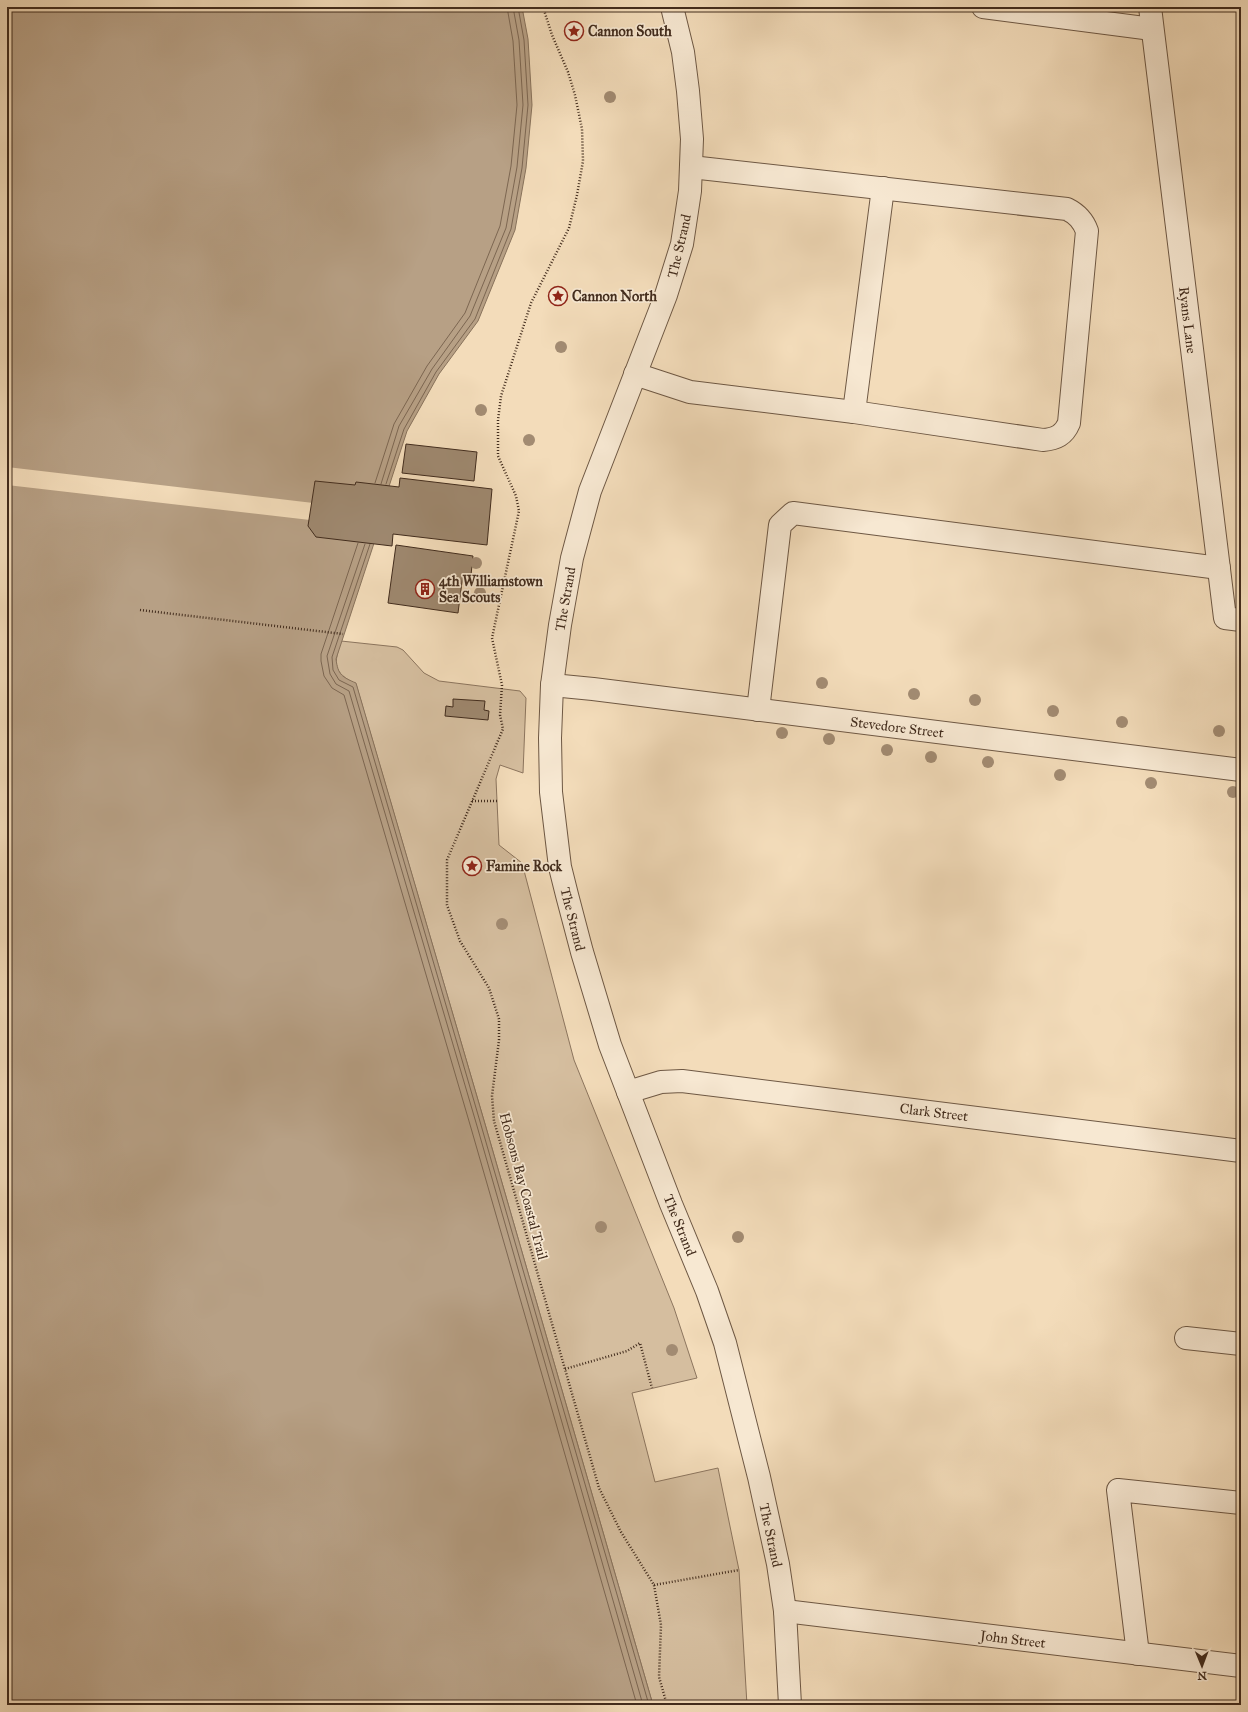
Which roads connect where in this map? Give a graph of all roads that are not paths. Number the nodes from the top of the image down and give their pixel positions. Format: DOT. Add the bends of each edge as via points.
graph roads {
  1 [pos="672,7"];
  2 [pos="688,7"];
  3 [pos="983,7"];
  4 [pos="1150,7"];
  5 [pos="1152,29"];
  6 [pos="683,52"];
  7 [pos="691,167"];
  8 [pos="883,188"];
  9 [pos="635,374"];
  10 [pos="854,412"];
  11 [pos="1219,568"];
  12 [pos="1241,620"];
  13 [pos="552,685"];
  14 [pos="758,710"];
  15 [pos="1241,770"];
  16 [pos="628,1092"];
  17 [pos="1241,1151"];
  18 [pos="1186,1338"];
  19 [pos="1241,1344"];
  20 [pos="1241,1503"];
  21 [pos="785,1611"];
  22 [pos="1138,1654"];
  23 [pos="1241,1666"];
  24 [pos="790,1705"];
  1 -- 6 [label="street, The Strand"];
  2 -- 6 [label="street, The Strand"];
  3 -- 5 [label="street"];
  4 -- 5 [label="street, Ryans Lane"];
  5 -- 11 [label="street, Ryans Lane"];
  6 -- 7 [label="street, The Strand" via="692,139"];
  7 -- 8 [label="street"];
  7 -- 9 [label="street, The Strand" via="682,244 666,296"];
  8 -- 10 [label="street"];
  8 -- 10 [label="street" via="1067,209 1081,220 1087,231 1070,417 1062,435 1043,440"];
  9 -- 10 [label="street" via="690,392"];
  9 -- 13 [label="street, The Strand" via="590,491 578,534 566,584"];
  11 -- 12 [label="street, Ryans Lane" via="1225,618"];
  11 -- 14 [label="street" via="793,513 780,525"];
  13 -- 14 [label="street, Stevedore Street"];
  13 -- 16 [label="street, The Strand" via="551,792 560,867 610,1045"];
  14 -- 15 [label="street, Stevedore Street"];
  16 -- 17 [label="street, Clark Street" via="661,1082 682,1081"];
  16 -- 21 [label="street, The Strand" via="725,1343 770,1528"];
  18 -- 19 [label="street"];
  20 -- 22 [label="street" via="1118,1490"];
  21 -- 22 [label="street, John Street"];
  21 -- 24 [label="street, The Strand"];
  22 -- 23 [label="street, John Street"];
}
